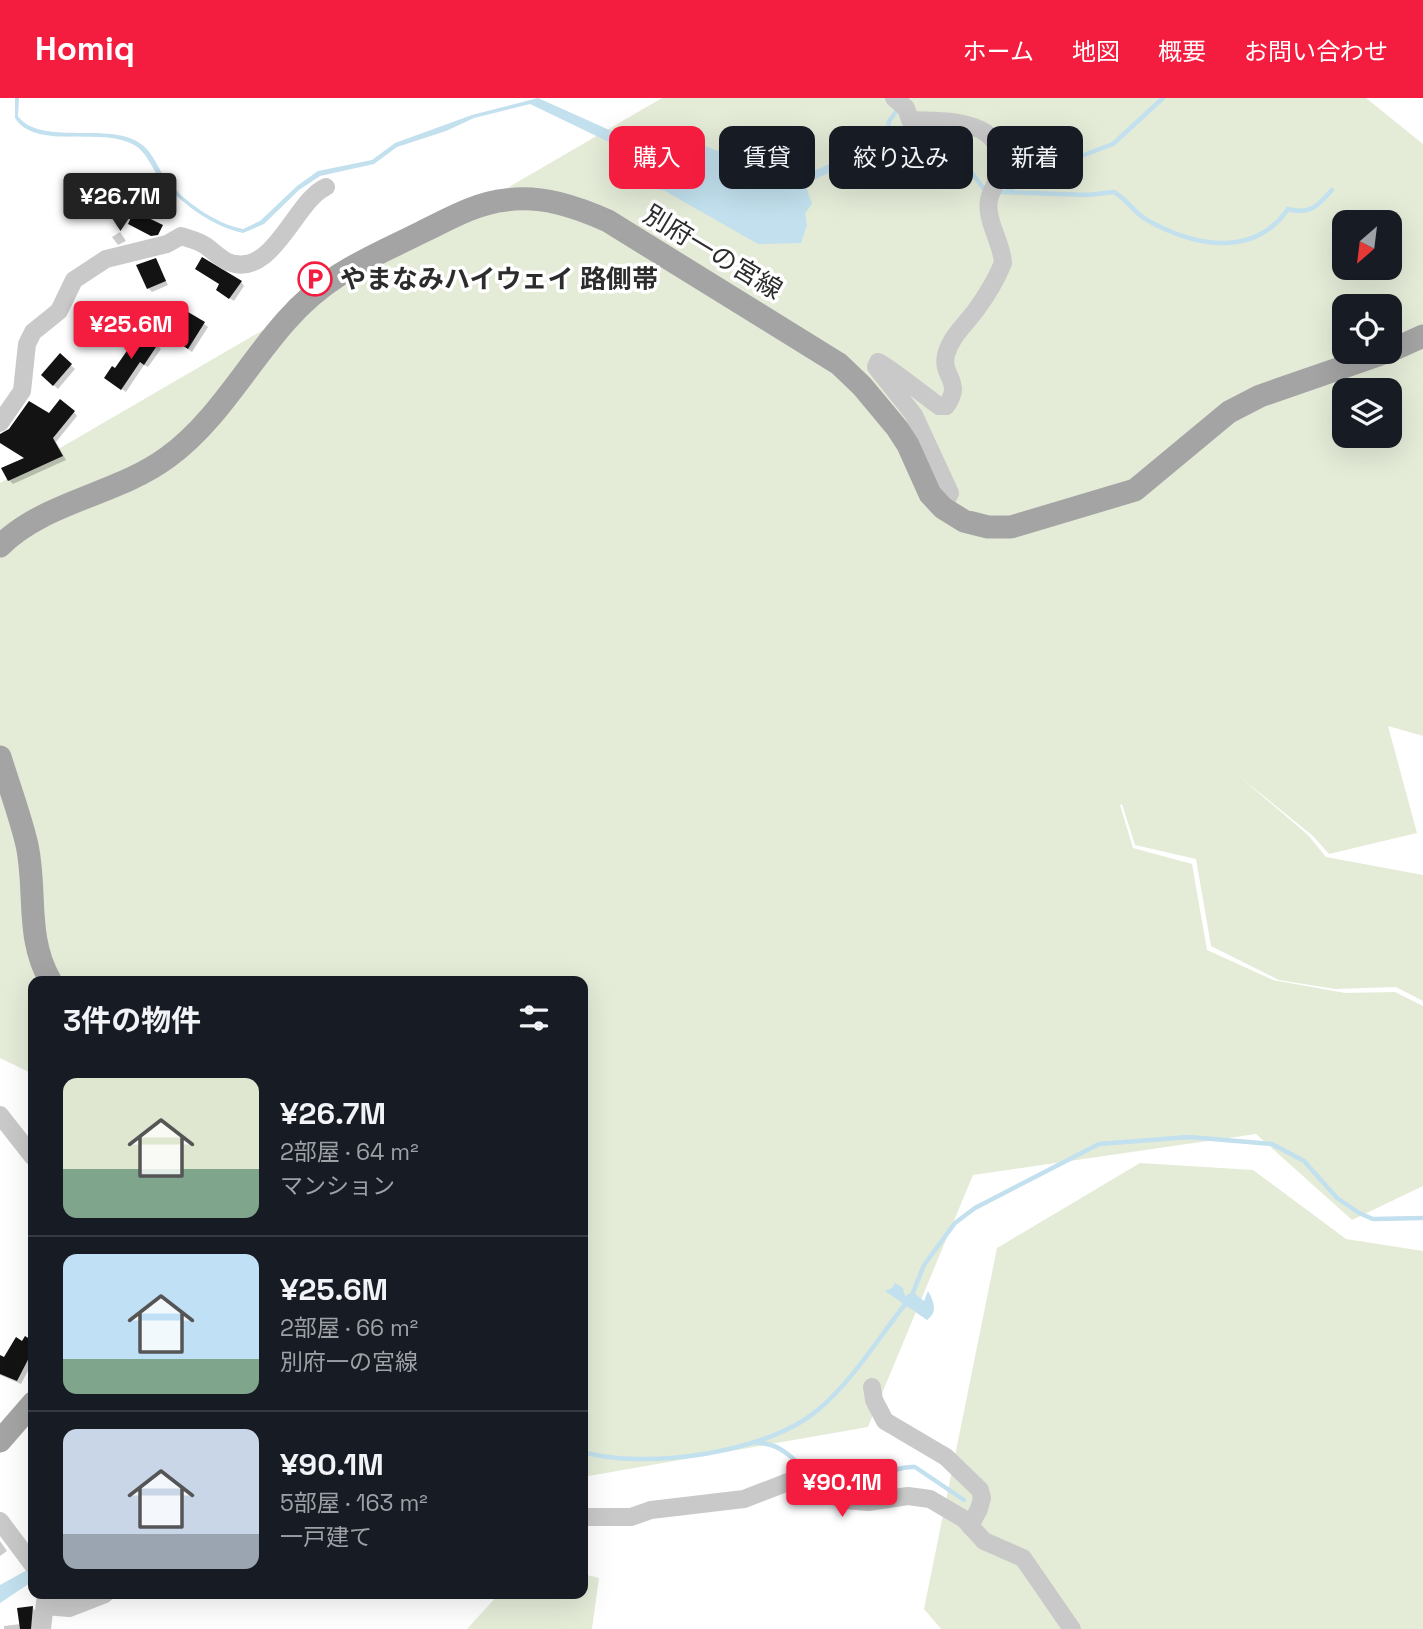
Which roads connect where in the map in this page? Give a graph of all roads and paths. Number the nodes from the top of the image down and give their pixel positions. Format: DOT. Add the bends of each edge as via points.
graph roads {
  1 [pos="894,98"];
  2 [pos="326,187"];
  3 [pos="1423,336"];
  4 [pos="1402,345"];
  5 [pos="1352,364"];
  6 [pos="0,424"];
  7 [pos="943,508"];
  8 [pos="0,547"];
  9 [pos="0,757"];
  10 [pos="48,976"];
  11 [pos="0,1115"];
  12 [pos="28,1151"];
  13 [pos="872,1387"];
  14 [pos="28,1409"];
  15 [pos="0,1441"];
  16 [pos="588,1517"];
  17 [pos="0,1521"];
  18 [pos="970,1526"];
  19 [pos="28,1559"];
  20 [pos="92,1599"];
  21 [pos="46,1600"];
  22 [pos="42,1629"];
  23 [pos="1072,1629"];
  1 -- 7 [label="street" via="906,108 910,120 953,121 985,131 997,145 1001,165 989,201 1003,263 986,296 954,335 945,357 953,397 946,406 939,406 883,363 876,367 914,415 950,494"];
  2 -- 6 [label="street" via="275,246 249,262 229,262 181,236 167,244 123,253 74,281 59,311 33,332 27,344 22,391"];
  3 -- 4 [label="main road, 別府一の宮線"];
  5 -- 7 [label="main road, 別府一の宮線" via="1229,412 1135,490 1011,527 964,521"];
  7 -- 8 [label="main road, 別府一の宮線" via="930,494 897,428 839,364 608,221 584,210 528,199 472,208 342,271 287,320 188,441 147,471 41,518"];
  9 -- 10 [label="main road" via="27,845 31,923"];
  11 -- 12 [label="street"];
  13 -- 18 [label="street" via="885,1421 946,1457 980,1490 979,1509"];
  14 -- 15 [label="main road"];
  16 -- 18 [label="street" via="638,1516 651,1510 744,1499 788,1482 846,1500 930,1499"];
  17 -- 19 [label="street"];
  18 -- 23 [label="street" via="984,1541 1023,1558"];
  20 -- 21 [label="street" via="69,1608"];
  21 -- 22 [label="street"];
}
